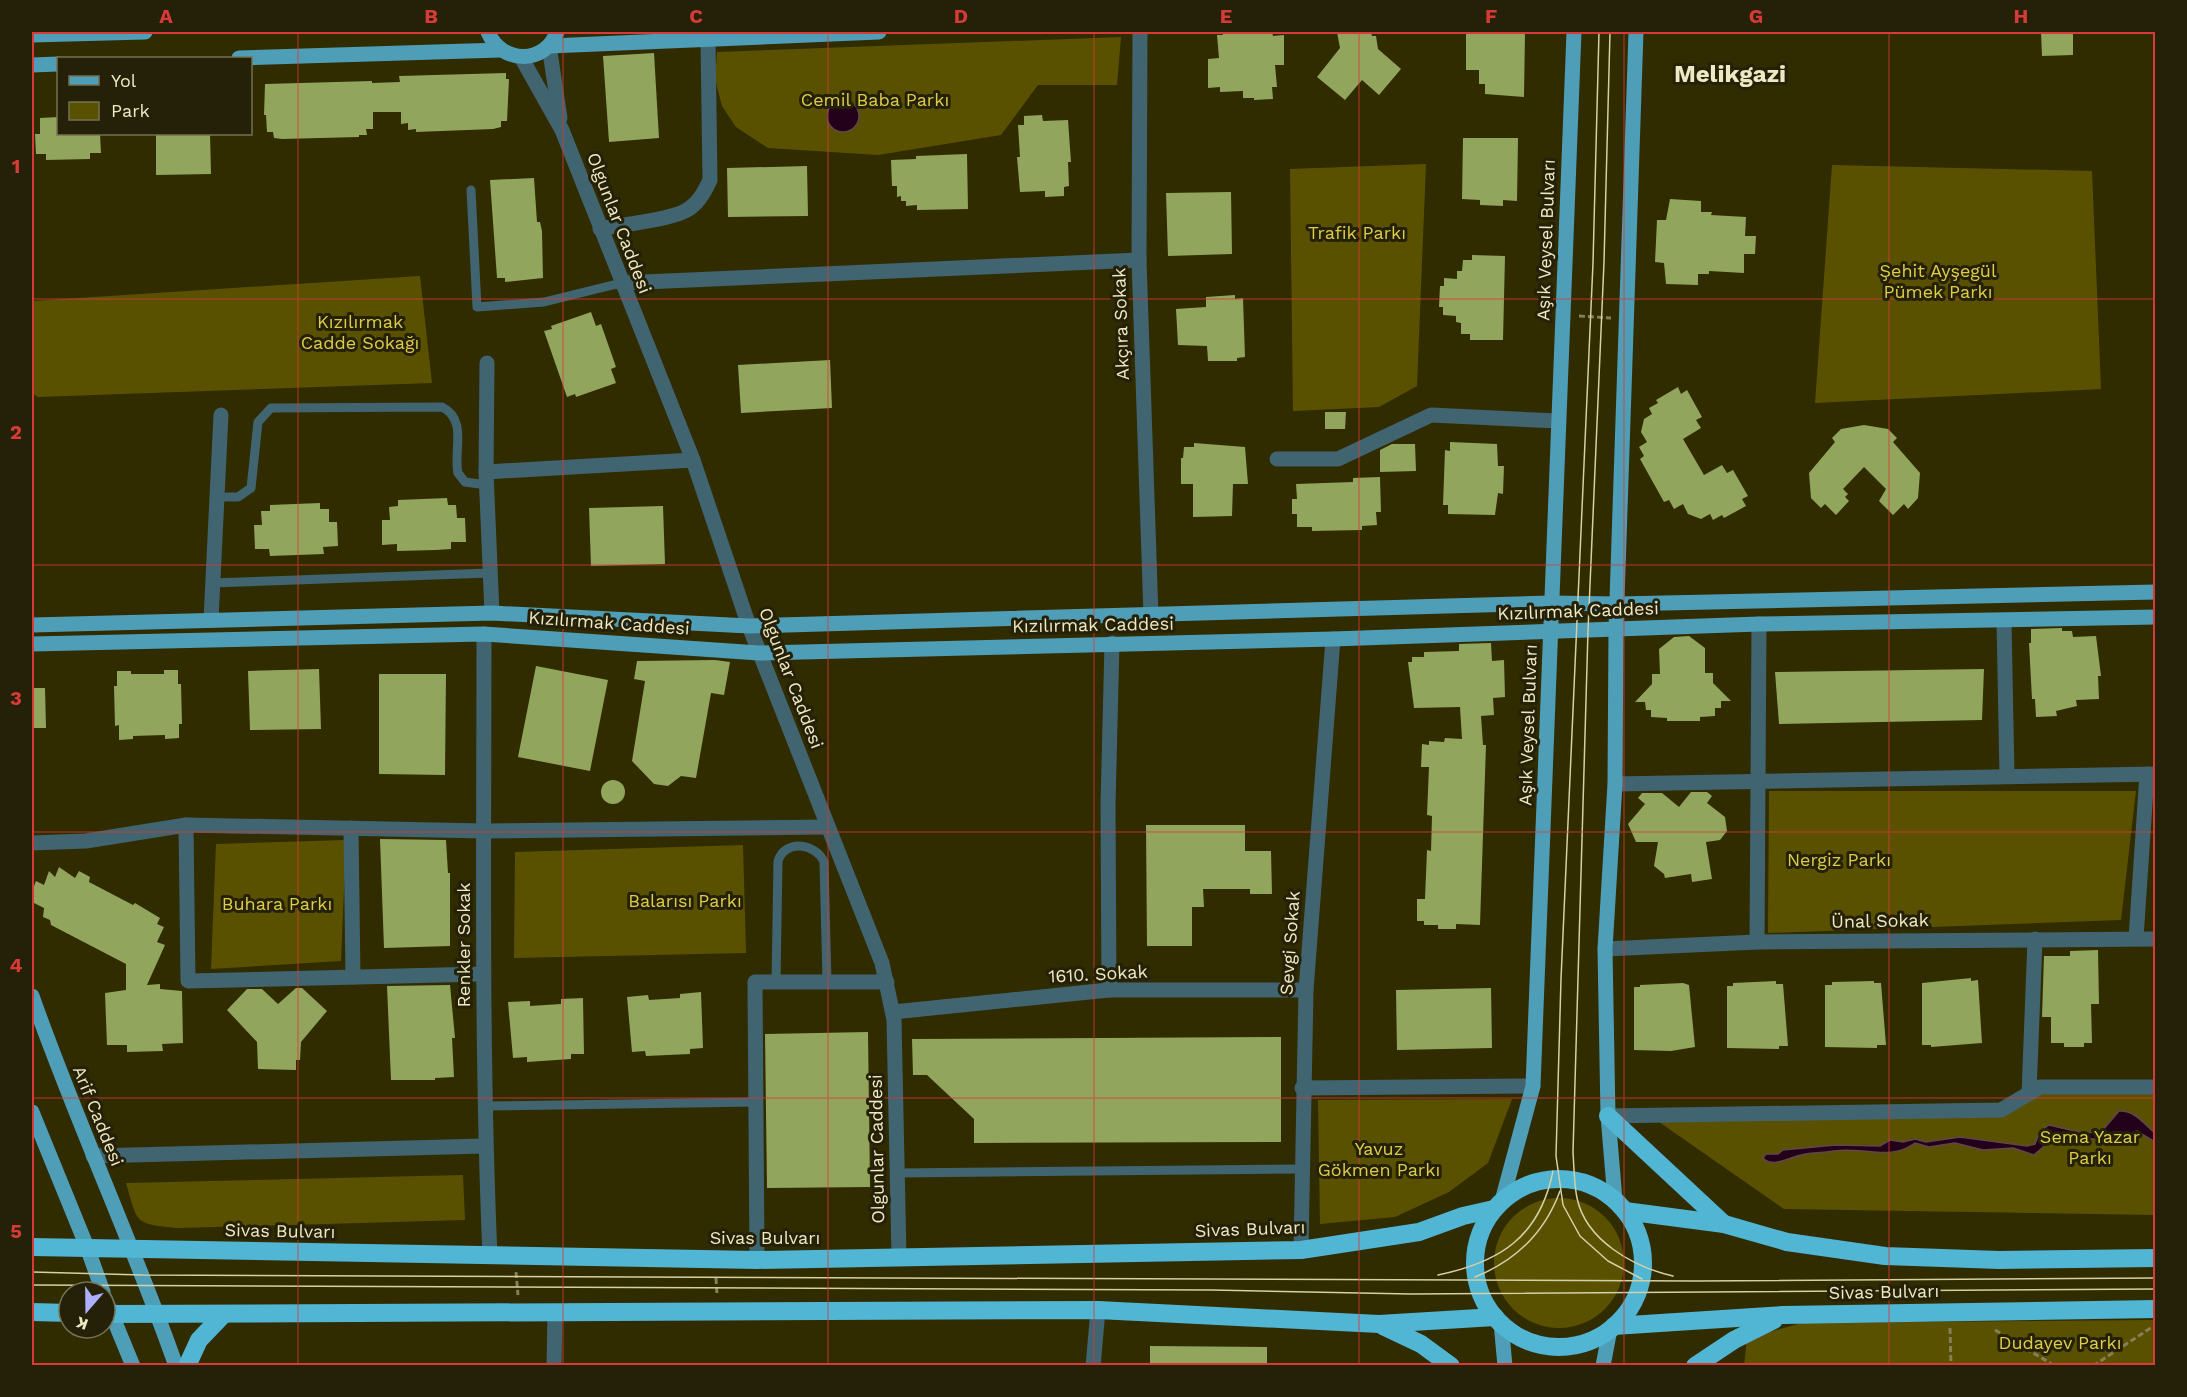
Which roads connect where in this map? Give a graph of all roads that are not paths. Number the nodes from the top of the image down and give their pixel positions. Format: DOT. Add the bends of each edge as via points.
graph roads {
  1 [pos="145,32"];
  2 [pos="488,32"];
  3 [pos="557,32"];
  4 [pos="879,32"];
  5 [pos="1140,32"];
  6 [pos="1574,32"];
  7 [pos="1636,32"];
  8 [pos="32,35"];
  9 [pos="708,39"];
  10 [pos="549,46"];
  11 [pos="501,50"];
  12 [pos="521,57"];
  13 [pos="252,58"];
  14 [pos="57,64"];
  15 [pos="32,65"];
  16 [pos="562,130"];
  17 [pos="471,190"];
  18 [pos="600,229"];
  19 [pos="1139,260"];
  20 [pos="621,282"];
  21 [pos="487,363"];
  22 [pos="221,415"];
  23 [pos="1558,421"];
  24 [pos="1277,459"];
  25 [pos="693,460"];
  26 [pos="487,478"];
  27 [pos="217,497"];
  28 [pos="490,573"];
  29 [pos="212,583"];
  30 [pos="2156,592"];
  31 [pos="1550,603"];
  32 [pos="1618,604"];
  33 [pos="492,613"];
  34 [pos="1150,616"];
  35 [pos="2156,618"];
  36 [pos="211,620"];
  37 [pos="2004,621"];
  38 [pos="1759,624"];
  39 [pos="32,625"];
  40 [pos="749,626"];
  41 [pos="1616,629"];
  42 [pos="1552,633"];
  43 [pos="484,634"];
  44 [pos="1333,639"];
  45 [pos="1112,643"];
  46 [pos="32,644"];
  47 [pos="759,653"];
  48 [pos="2151,774"];
  49 [pos="2007,776"];
  50 [pos="1756,781"];
  51 [pos="1615,784"];
  52 [pos="186,825"];
  53 [pos="827,827"];
  54 [pos="351,828"];
  55 [pos="484,831"];
  56 [pos="32,843"];
  57 [pos="836,850"];
  58 [pos="822,858"];
  59 [pos="2136,938"];
  60 [pos="2036,939"];
  61 [pos="2156,939"];
  62 [pos="1757,942"];
  63 [pos="1605,948"];
  64 [pos="483,974"];
  65 [pos="353,977"];
  66 [pos="776,982"];
  67 [pos="827,982"];
  68 [pos="887,982"];
  69 [pos="1109,990"];
  70 [pos="1306,990"];
  71 [pos="32,996"];
  72 [pos="893,1012"];
  73 [pos="1533,1086"];
  74 [pos="2156,1087"];
  75 [pos="1302,1088"];
  76 [pos="2029,1094"];
  77 [pos="757,1102"];
  78 [pos="485,1106"];
  79 [pos="32,1113"];
  80 [pos="1608,1116"];
  81 [pos="485,1146"];
  82 [pos="93,1156"];
  83 [pos="1302,1169"];
  84 [pos="897,1173"];
  85 [pos="1498,1205"];
  86 [pos="1620,1206"];
  87 [pos="1724,1224"];
  88 [pos="32,1247"];
  89 [pos="87,1247"];
  90 [pos="131,1248"];
  91 [pos="1301,1250"];
  92 [pos="490,1256"];
  93 [pos="899,1257"];
  94 [pos="2156,1258"];
  95 [pos="757,1260"];
  96 [pos="99,1280"];
  97 [pos="2156,1309"];
  98 [pos="117,1310"];
  99 [pos="1098,1310"];
  100 [pos="32,1312"];
  101 [pos="555,1312"];
  102 [pos="57,1313"];
  103 [pos="158,1315"];
  104 [pos="223,1315"];
  105 [pos="1783,1315"];
  106 [pos="1498,1320"];
  107 [pos="1379,1324"];
  108 [pos="1612,1328"];
  109 [pos="117,1331"];
  110 [pos="133,1365"];
  111 [pos="176,1365"];
  112 [pos="188,1365"];
  113 [pos="554,1365"];
  114 [pos="1093,1365"];
  115 [pos="1451,1365"];
  116 [pos="1505,1365"];
  117 [pos="1603,1365"];
  118 [pos="1695,1365"];
  1 -- 8 [label="main road"];
  2 -- 11 [label="main road"];
  3 -- 10 [label="main road"];
  4 -- 9 [label="main road"];
  5 -- 19 [label="street, Akçıra Sokak"];
  6 -- 23 [label="main road, Aşık Veysel Bulvarı"];
  7 -- 32 [label="main road"];
  9 -- 10 [label="main road"];
  9 -- 18 [label="street" via="710,180 705,191 682,213"];
  10 -- 12 [label="main road"];
  10 -- 16 [label="street"];
  11 -- 12 [label="main road"];
  11 -- 13 [label="main road"];
  12 -- 16 [label="street"];
  14 -- 15 [label="main road"];
  16 -- 18 [label="street, Olgunlar Caddesi"];
  17 -- 20 [label="lane" via="477,307 544,302"];
  18 -- 20 [label="street, Olgunlar Caddesi"];
  19 -- 20 [label="street"];
  19 -- 34 [label="street, Akçıra Sokak"];
  20 -- 25 [label="street, Olgunlar Caddesi"];
  21 -- 26 [label="street"];
  22 -- 27 [label="street"];
  23 -- 24 [label="street" via="1431,415 1338,459"];
  23 -- 31 [label="main road, Aşık Veysel Bulvarı"];
  25 -- 26 [label="street"];
  25 -- 40 [label="street, Olgunlar Caddesi"];
  26 -- 27 [label="lane" via="465,482 458,473 458,424 452,413 442,408 271,408 258,422 251,489 238,497"];
  26 -- 28 [label="street"];
  27 -- 29 [label="street"];
  28 -- 29 [label="lane"];
  28 -- 33 [label="street"];
  29 -- 36 [label="street"];
  30 -- 32 [label="main road, Kızılırmak Caddesi"];
  31 -- 32 [label="main road, Kızılırmak Caddesi"];
  31 -- 34 [label="main road, Kızılırmak Caddesi"];
  31 -- 42 [label="main road, Aşık Veysel Bulvarı"];
  32 -- 41 [label="main road"];
  33 -- 36 [label="main road, Kızılırmak Caddesi"];
  33 -- 40 [label="main road, Kızılırmak Caddesi"];
  34 -- 40 [label="main road, Kızılırmak Caddesi"];
  35 -- 37 [label="main road, Kızılırmak Caddesi"];
  36 -- 39 [label="main road, Kızılırmak Caddesi"];
  37 -- 38 [label="main road, Kızılırmak Caddesi"];
  37 -- 49 [label="street"];
  38 -- 41 [label="main road, Kızılırmak Caddesi"];
  38 -- 50 [label="street"];
  40 -- 47 [label="street, Olgunlar Caddesi"];
  41 -- 42 [label="main road, Kızılırmak Caddesi"];
  41 -- 51 [label="main road"];
  42 -- 44 [label="main road, Kızılırmak Caddesi"];
  42 -- 73 [label="main road, Aşık Veysel Bulvarı"];
  43 -- 46 [label="main road, Kızılırmak Caddesi"];
  43 -- 47 [label="main road, Kızılırmak Caddesi"];
  43 -- 55 [label="street, Renkler Sokak"];
  44 -- 45 [label="main road, Kızılırmak Caddesi"];
  44 -- 70 [label="street, Sevgi Sokak"];
  45 -- 47 [label="main road, Kızılırmak Caddesi"];
  45 -- 69 [label="street"];
  47 -- 53 [label="street, Olgunlar Caddesi"];
  48 -- 49 [label="street"];
  48 -- 59 [label="street"];
  49 -- 50 [label="street"];
  50 -- 51 [label="street"];
  50 -- 62 [label="street"];
  51 -- 63 [label="main road"];
  52 -- 54 [label="street"];
  52 -- 56 [label="street" via="86,840"];
  52 -- 65 [label="street" via="188,981"];
  53 -- 55 [label="street"];
  53 -- 57 [label="street, Olgunlar Caddesi"];
  54 -- 55 [label="street"];
  54 -- 65 [label="street"];
  55 -- 64 [label="street, Renkler Sokak"];
  57 -- 58 [label="lane"];
  57 -- 68 [label="street, Olgunlar Caddesi"];
  58 -- 66 [label="lane" via="811,848 801,847 787,848 780,855"];
  58 -- 67 [label="lane"];
  59 -- 60 [label="street, Ünal Sokak"];
  59 -- 61 [label="street, Ünal Sokak"];
  60 -- 62 [label="street, Ünal Sokak"];
  60 -- 76 [label="street"];
  62 -- 63 [label="street, Ünal Sokak"];
  63 -- 80 [label="main road"];
  64 -- 65 [label="street"];
  64 -- 78 [label="street, Renkler Sokak"];
  66 -- 67 [label="street"];
  66 -- 77 [label="street" via="755,982"];
  67 -- 68 [label="street"];
  68 -- 72 [label="street, Olgunlar Caddesi"];
  69 -- 70 [label="street, 1610. Sokak"];
  69 -- 72 [label="street, 1610. Sokak"];
  70 -- 75 [label="street, Sevgi Sokak"];
  71 -- 82 [label="main road, Arif Caddesi"];
  72 -- 84 [label="street, Olgunlar Caddesi"];
  73 -- 75 [label="street"];
  73 -- 85 [label="main road, Aşık Veysel Bulvarı"];
  74 -- 76 [label="street" via="2040,1087"];
  75 -- 83 [label="street, Sevgi Sokak"];
  76 -- 80 [label="street" via="2001,1110"];
  77 -- 78 [label="lane"];
  77 -- 95 [label="street"];
  78 -- 81 [label="street, Renkler Sokak"];
  79 -- 89 [label="main road"];
  80 -- 86 [label="main road"];
  80 -- 87 [label="highway"];
  81 -- 82 [label="street"];
  81 -- 92 [label="street, Renkler Sokak"];
  82 -- 90 [label="main road, Arif Caddesi"];
  83 -- 84 [label="lane"];
  83 -- 91 [label="street, Sevgi Sokak"];
  84 -- 93 [label="street, Olgunlar Caddesi"];
  85 -- 86 [label="highway" via="1528,1185 1569,1180 1588,1184"];
  85 -- 91 [label="highway, Sivas Bulvarı" via="1419,1232"];
  85 -- 106 [label="highway" via="1478,1238 1474,1270 1480,1294"];
  86 -- 87 [label="highway, Sivas Bulvarı"];
  86 -- 108 [label="highway" via="1639,1236 1643,1268 1632,1304"];
  87 -- 94 [label="highway, Sivas Bulvarı" via="1787,1242 1885,1256 1999,1260"];
  88 -- 89 [label="highway, Sivas Bulvarı"];
  89 -- 90 [label="highway, Sivas Bulvarı"];
  89 -- 96 [label="main road"];
  90 -- 92 [label="highway, Sivas Bulvarı"];
  90 -- 103 [label="main road, Arif Caddesi"];
  91 -- 93 [label="highway, Sivas Bulvarı"];
  92 -- 95 [label="highway, Sivas Bulvarı"];
  93 -- 95 [label="highway, Sivas Bulvarı"];
  97 -- 105 [label="highway, Sivas Bulvarı"];
  98 -- 103 [label="highway"];
  99 -- 101 [label="highway"];
  99 -- 107 [label="highway"];
  99 -- 114 [label="street"];
  100 -- 102 [label="highway"];
  101 -- 104 [label="highway"];
  101 -- 113 [label="street"];
  103 -- 104 [label="highway"];
  103 -- 111 [label="main road, Arif Caddesi"];
  104 -- 112 [label="highway" via="198,1340"];
  105 -- 108 [label="highway, Sivas Bulvarı"];
  105 -- 118 [label="highway"];
  106 -- 107 [label="highway"];
  106 -- 108 [label="highway" via="1529,1341 1560,1347 1590,1341"];
  106 -- 116 [label="main road"];
  107 -- 115 [label="highway" via="1421,1344"];
  108 -- 117 [label="main road"];
  109 -- 110 [label="main road"];
}
